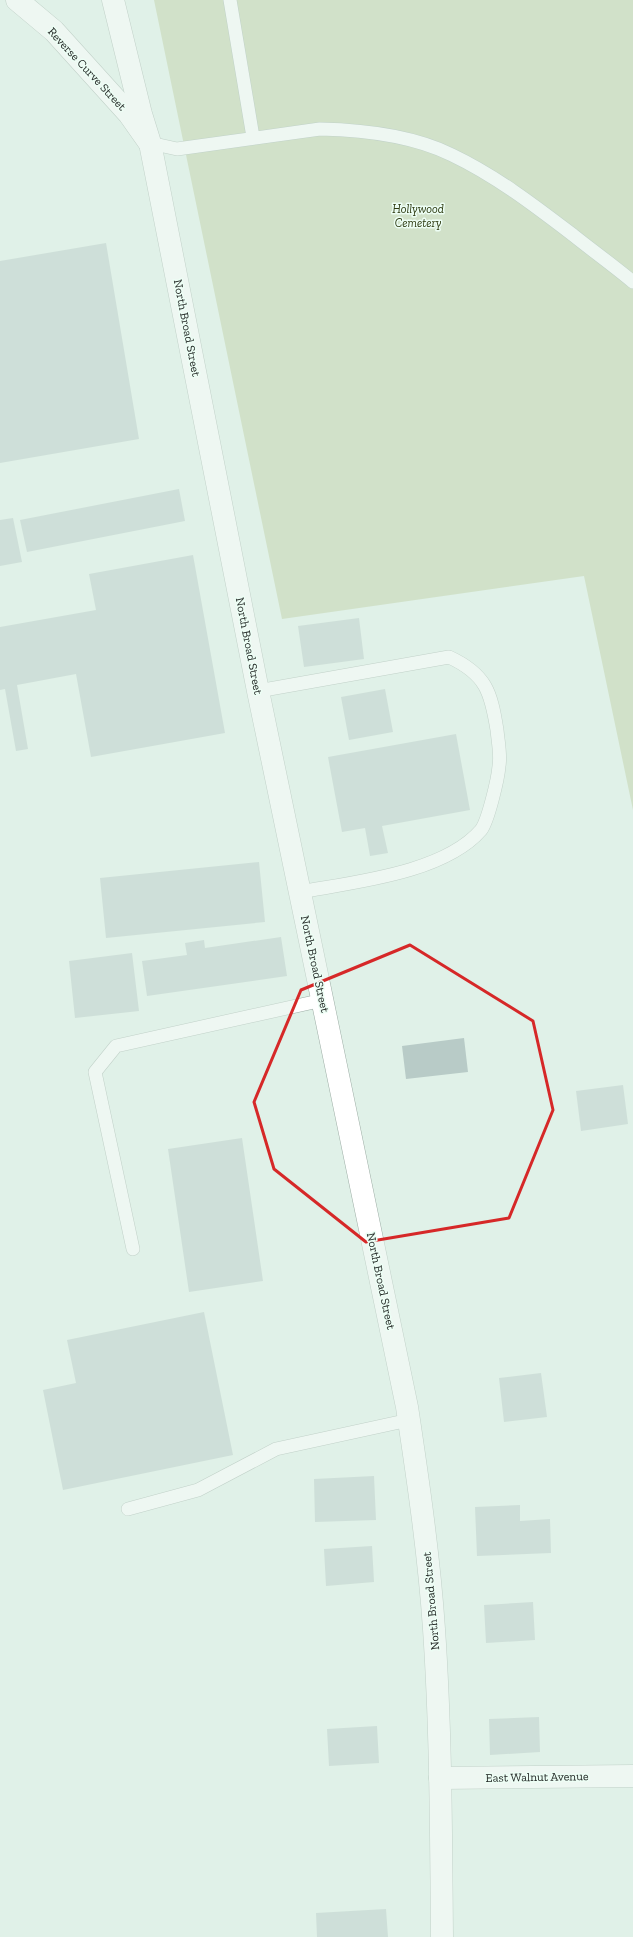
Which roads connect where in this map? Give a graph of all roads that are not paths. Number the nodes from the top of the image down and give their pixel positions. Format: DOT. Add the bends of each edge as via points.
graph roads {
  1 [pos="17,0"];
  2 [pos="113,0"];
  3 [pos="230,0"];
  4 [pos="253,137"];
  5 [pos="150,143"];
  6 [pos="633,282"];
  7 [pos="258,691"];
  8 [pos="300,892"];
  9 [pos="323,1000"];
  10 [pos="133,1249"];
  11 [pos="409,1420"];
  12 [pos="128,1510"];
  13 [pos="633,1776"];
  14 [pos="440,1778"];
  15 [pos="442,1937"];
  1 -- 5 [label="street, Reverse Curve Street" via="54,31 129,114"];
  2 -- 5 [label="street, North Broad Street"];
  3 -- 4 [label="lane"];
  4 -- 5 [label="lane" via="177,149"];
  4 -- 6 [label="lane" via="320,129 344,129 395,136 426,145 452,155 521,195"];
  5 -- 7 [label="street, North Broad Street"];
  7 -- 8 [label="street, North Broad Street"];
  7 -- 8 [label="lane" via="449,657 465,664 482,680 492,702 500,766 482,829 446,856 395,874"];
  8 -- 9 [label="street, North Broad Street"];
  9 -- 10 [label="lane" via="116,1046 95,1072"];
  9 -- 11 [label="street, North Broad Street"];
  11 -- 12 [label="lane" via="276,1449 198,1490"];
  11 -- 14 [label="street, North Broad Street" via="423,1516 434,1628"];
  13 -- 14 [label="street, East Walnut Avenue"];
  14 -- 15 [label="street, North Broad Street"];
}
